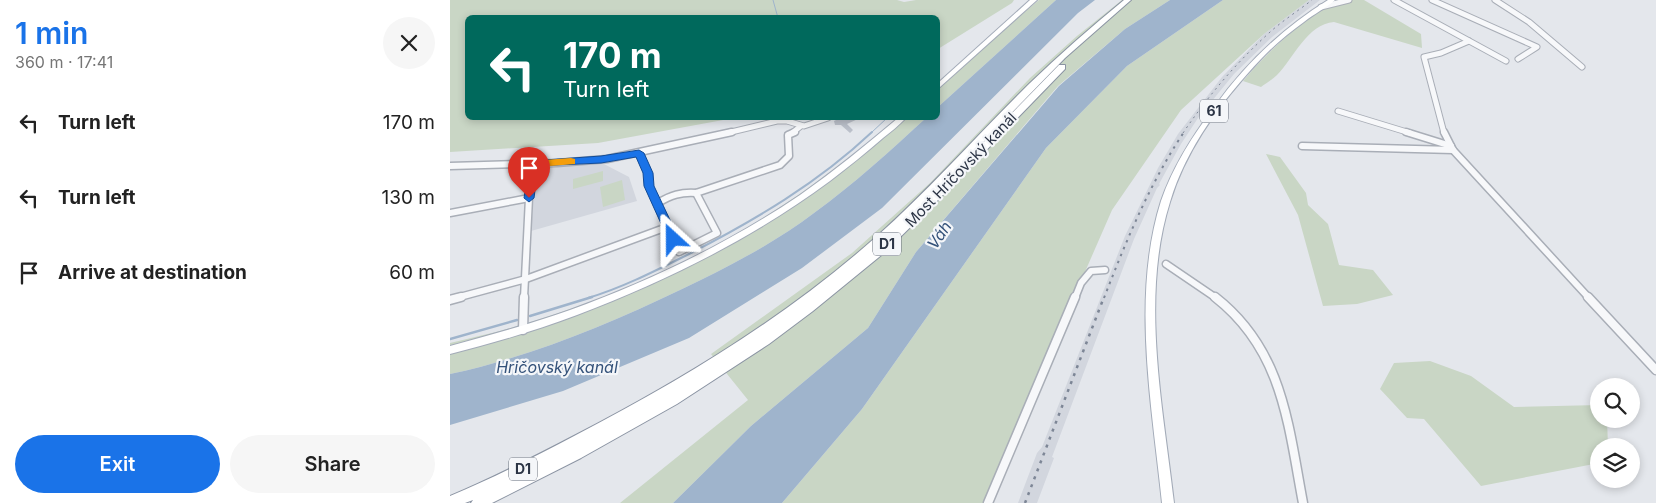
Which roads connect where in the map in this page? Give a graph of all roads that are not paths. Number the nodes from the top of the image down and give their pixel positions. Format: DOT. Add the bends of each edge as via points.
graph roads {
  1 [pos="1034,0"];
  2 [pos="1128,0"];
  3 [pos="1138,0"];
  4 [pos="1332,0"];
  5 [pos="1349,0"];
  6 [pos="1394,0"];
  7 [pos="1432,0"];
  8 [pos="1495,0"];
  9 [pos="1321,7"];
  10 [pos="1468,41"];
  11 [pos="1518,59"];
  12 [pos="1506,61"];
  13 [pos="1582,67"];
  14 [pos="940,84"];
  15 [pos="1340,113"];
  16 [pos="782,120"];
  17 [pos="788,120"];
  18 [pos="821,120"];
  19 [pos="900,120"];
  20 [pos="801,126"];
  21 [pos="1302,146"];
  22 [pos="1452,148"];
  23 [pos="639,153"];
  24 [pos="534,163"];
  25 [pos="450,166"];
  26 [pos="696,193"];
  27 [pos="529,198"];
  28 [pos="658,203"];
  29 [pos="450,213"];
  30 [pos="667,227"];
  31 [pos="1166,264"];
  32 [pos="1105,270"];
  33 [pos="526,279"];
  34 [pos="450,300"];
  35 [pos="523,330"];
  36 [pos="450,350"];
  37 [pos="1656,370"];
  38 [pos="597,437"];
  39 [pos="450,503"];
  40 [pos="478,503"];
  41 [pos="988,503"];
  42 [pos="1168,503"];
  43 [pos="1303,503"];
  1 -- 14 [label="main road"];
  2 -- 38 [label="highway, Most Hričovský kanál / D1" via="1064,55 928,194 845,268 794,308"];
  3 -- 38 [label="highway, Most Hričovský kanál / D1" via="1072,57 936,198 852,275 732,363"];
  4 -- 9 [label="main road, 61"];
  5 -- 9 [label="street"];
  6 -- 10 [label="street"];
  7 -- 11 [label="street" via="1537,47"];
  8 -- 13 [label="street" via="1549,38"];
  9 -- 42 [label="main road, 61" via="1275,39 1236,83 1192,144 1165,204 1156,239 1151,280 1152,345"];
  10 -- 12 [label="street"];
  10 -- 22 [label="street" via="1441,54 1424,57 1440,122"];
  15 -- 22 [label="street"];
  16 -- 23 [label="street"];
  17 -- 20 [label="street"];
  18 -- 20 [label="street"];
  19 -- 35 [label="main road" via="819,186 731,241 618,295"];
  20 -- 26 [label="street" via="788,135 791,155 787,161"];
  21 -- 22 [label="street"];
  22 -- 37 [label="street"];
  23 -- 24 [label="street" via="601,160"];
  23 -- 28 [label="street"];
  24 -- 25 [label="street"];
  24 -- 27 [label="street"];
  26 -- 28 [label="street" via="671,195"];
  26 -- 30 [label="street" via="717,233 679,252"];
  27 -- 29 [label="street"];
  27 -- 33 [label="street"];
  28 -- 30 [label="street"];
  30 -- 33 [label="street"];
  31 -- 43 [label="street" via="1228,309 1262,348 1278,387"];
  32 -- 41 [label="street" via="1091,271 1081,283"];
  33 -- 34 [label="street"];
  33 -- 35 [label="street"];
  35 -- 36 [label="main road"];
  38 -- 39 [label="highway, D1"];
  38 -- 40 [label="highway, D1"];
}
